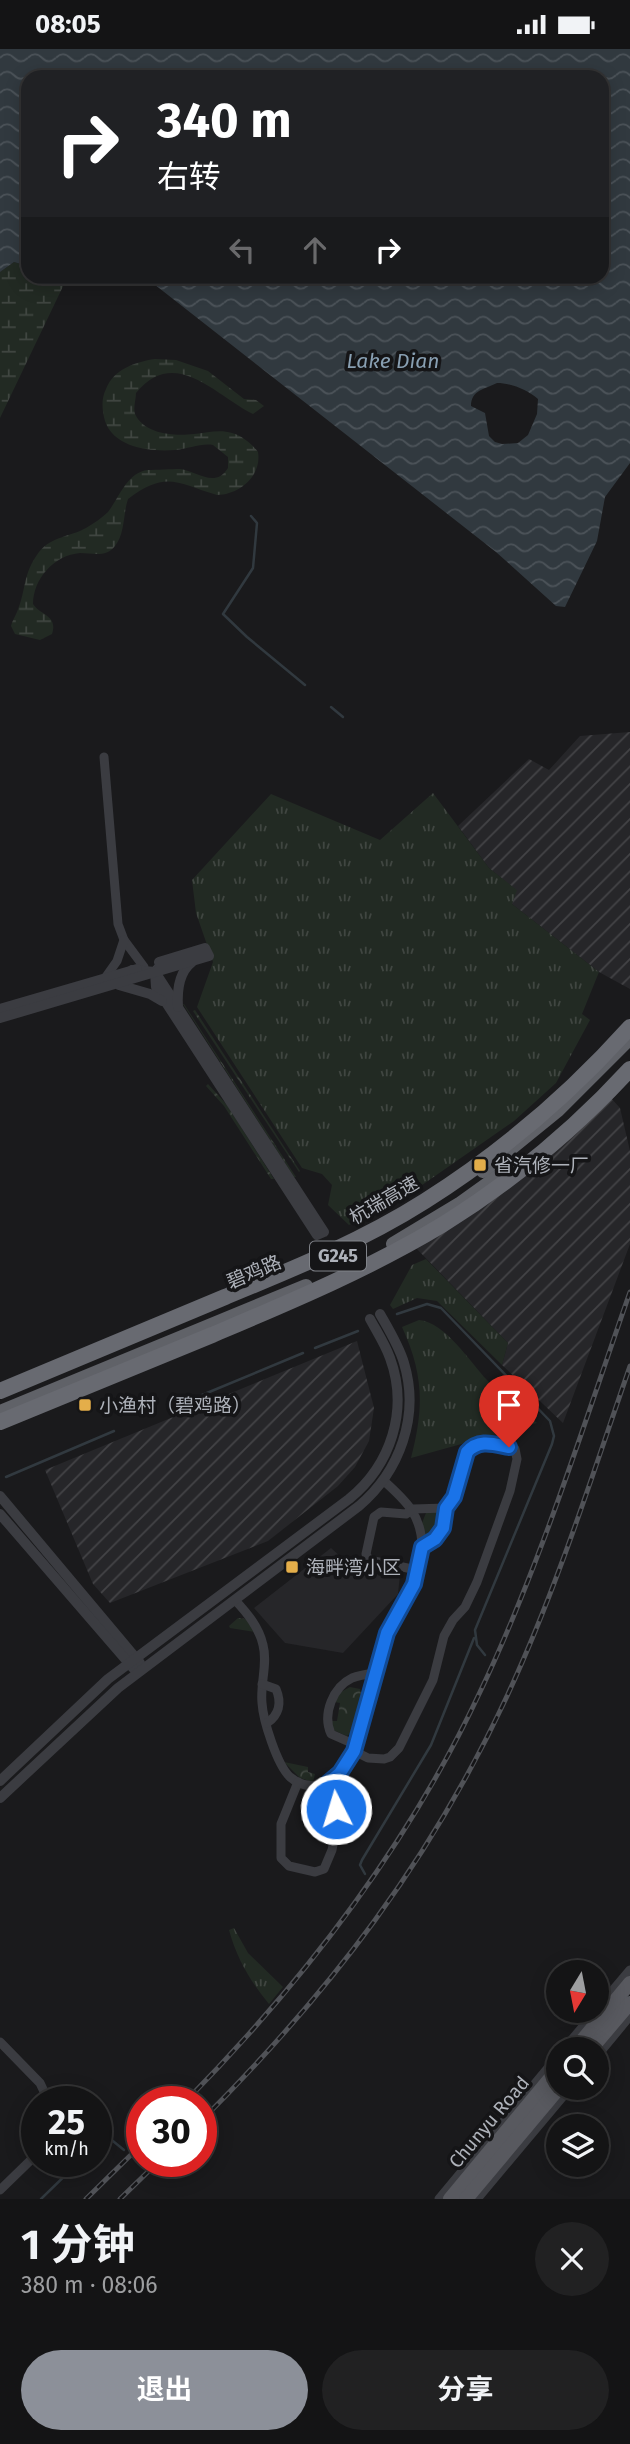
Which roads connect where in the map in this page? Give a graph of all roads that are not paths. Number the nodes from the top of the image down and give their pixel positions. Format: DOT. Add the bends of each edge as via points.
graph roads {
  1 [pos="104,757"];
  2 [pos="124,940"];
  3 [pos="195,960"];
  4 [pos="164,961"];
  5 [pos="138,968"];
  6 [pos="155,972"];
  7 [pos="108,981"];
  8 [pos="173,1006"];
  9 [pos="0,1009"];
  10 [pos="0,1018"];
  11 [pos="630,1027"];
  12 [pos="630,1038"];
  13 [pos="630,1058"];
  14 [pos="630,1069"];
  15 [pos="177,1350"];
  16 [pos="3,1392"];
  17 [pos="0,1412"];
  18 [pos="0,1422"];
  19 [pos="0,1430"];
  20 [pos="384,1481"];
  21 [pos="0,1496"];
  22 [pos="446,1508"];
  23 [pos="413,1509"];
  24 [pos="0,1514"];
  25 [pos="422,1547"];
  26 [pos="417,1570"];
  27 [pos="235,1600"];
  28 [pos="132,1660"];
  29 [pos="141,1670"];
  30 [pos="375,1673"];
  31 [pos="262,1685"];
  32 [pos="267,1723"];
  33 [pos="355,1748"];
  34 [pos="0,1781"];
  35 [pos="298,1783"];
  36 [pos="328,1783"];
  37 [pos="0,1798"];
  38 [pos="630,1970"];
  39 [pos="630,1983"];
  40 [pos="609,1995"];
  41 [pos="630,2003"];
  42 [pos="630,2016"];
  43 [pos="585,2023"];
  44 [pos="574,2037"];
  45 [pos="585,2037"];
  46 [pos="601,2037"];
  47 [pos="609,2041"];
  48 [pos="0,2042"];
  49 [pos="546,2070"];
  50 [pos="41,2086"];
  51 [pos="546,2086"];
  52 [pos="547,2100"];
  53 [pos="558,2100"];
  54 [pos="502,2147"];
  55 [pos="21,2170"];
  56 [pos="475,2187"];
  57 [pos="0,2190"];
  58 [pos="439,2199"];
  59 [pos="450,2199"];
  60 [pos="467,2199"];
  1 -- 2 [label="street" via="118,924"];
  2 -- 5 [label="street"];
  2 -- 7 [label="street"];
  3 -- 4 [label="street" via="209,956 205,948"];
  3 -- 6 [label="street"];
  3 -- 8 [label="street" via="180,980"];
  4 -- 5 [label="street"];
  4 -- 6 [label="street"];
  5 -- 6 [label="street"];
  5 -- 7 [label="street"];
  6 -- 7 [label="street"];
  6 -- 8 [label="street"];
  7 -- 8 [label="street" via="150,993"];
  7 -- 9 [label="street"];
  7 -- 10 [label="street"];
  8 -- 8 [label="street" via="317,1235 324,1232"];
  11 -- 16 [label="highway, 杭瑞高速" via="525,1130 413,1209 342,1247"];
  12 -- 16 [label="highway, 碧鸡路 / G245" via="535,1131 452,1192 393,1228 300,1274"];
  13 -- 17 [label="highway, 碧鸡路 / G245" via="537,1148 402,1239 306,1286"];
  14 -- 15 [label="highway" via="545,1151 441,1225 330,1284"];
  15 -- 18 [label="highway"];
  15 -- 19 [label="highway"];
  20 -- 23 [label="street"];
  20 -- 27 [label="street" via="359,1506"];
  20 -- 28 [label="street" via="405,1437 410,1399 404,1363 375,1317 396,1379 398,1400 391,1441 377,1469 349,1499"];
  21 -- 28 [label="street"];
  22 -- 23 [label="street"];
  22 -- 25 [label="street" via="440,1534"];
  22 -- 33 [label="street" via="472,1447 483,1443 515,1450 510,1491 477,1583 466,1607 448,1628 433,1680 399,1748 383,1759 368,1758"];
  23 -- 25 [label="street"];
  23 -- 26 [label="street" via="406,1514 376,1514 366,1554 373,1562"];
  24 -- 28 [label="street"];
  25 -- 26 [label="street"];
  26 -- 30 [label="street" via="410,1593 387,1633"];
  27 -- 29 [label="street"];
  27 -- 31 [label="street" via="263,1643"];
  28 -- 29 [label="street"];
  28 -- 34 [label="street"];
  29 -- 37 [label="street"];
  30 -- 33 [label="street"];
  30 -- 33 [label="street" via="351,1678 331,1704 331,1734"];
  31 -- 32 [label="street"];
  31 -- 32 [label="street" via="276,1689 280,1703"];
  32 -- 35 [label="street" via="285,1771"];
  33 -- 36 [label="street"];
  35 -- 36 [label="street"];
  35 -- 36 [label="street" via="281,1824 281,1858 289,1866 315,1872 324,1869 335,1837 336,1809"];
  38 -- 40 [label="street"];
  39 -- 45 [label="main road"];
  41 -- 46 [label="main road"];
  42 -- 47 [label="street"];
  43 -- 44 [label="street"];
  48 -- 50 [label="street"];
  49 -- 58 [label="street"];
  51 -- 54 [label="main road, Chunyu Road"];
  52 -- 54 [label="main road, Chunyu Road"];
  53 -- 56 [label="street"];
  54 -- 56 [label="main road, Chunyu Road"];
  55 -- 57 [label="street"];
  56 -- 59 [label="main road, Chunyu Road"];
  56 -- 60 [label="main road, Chunyu Road"];
}
